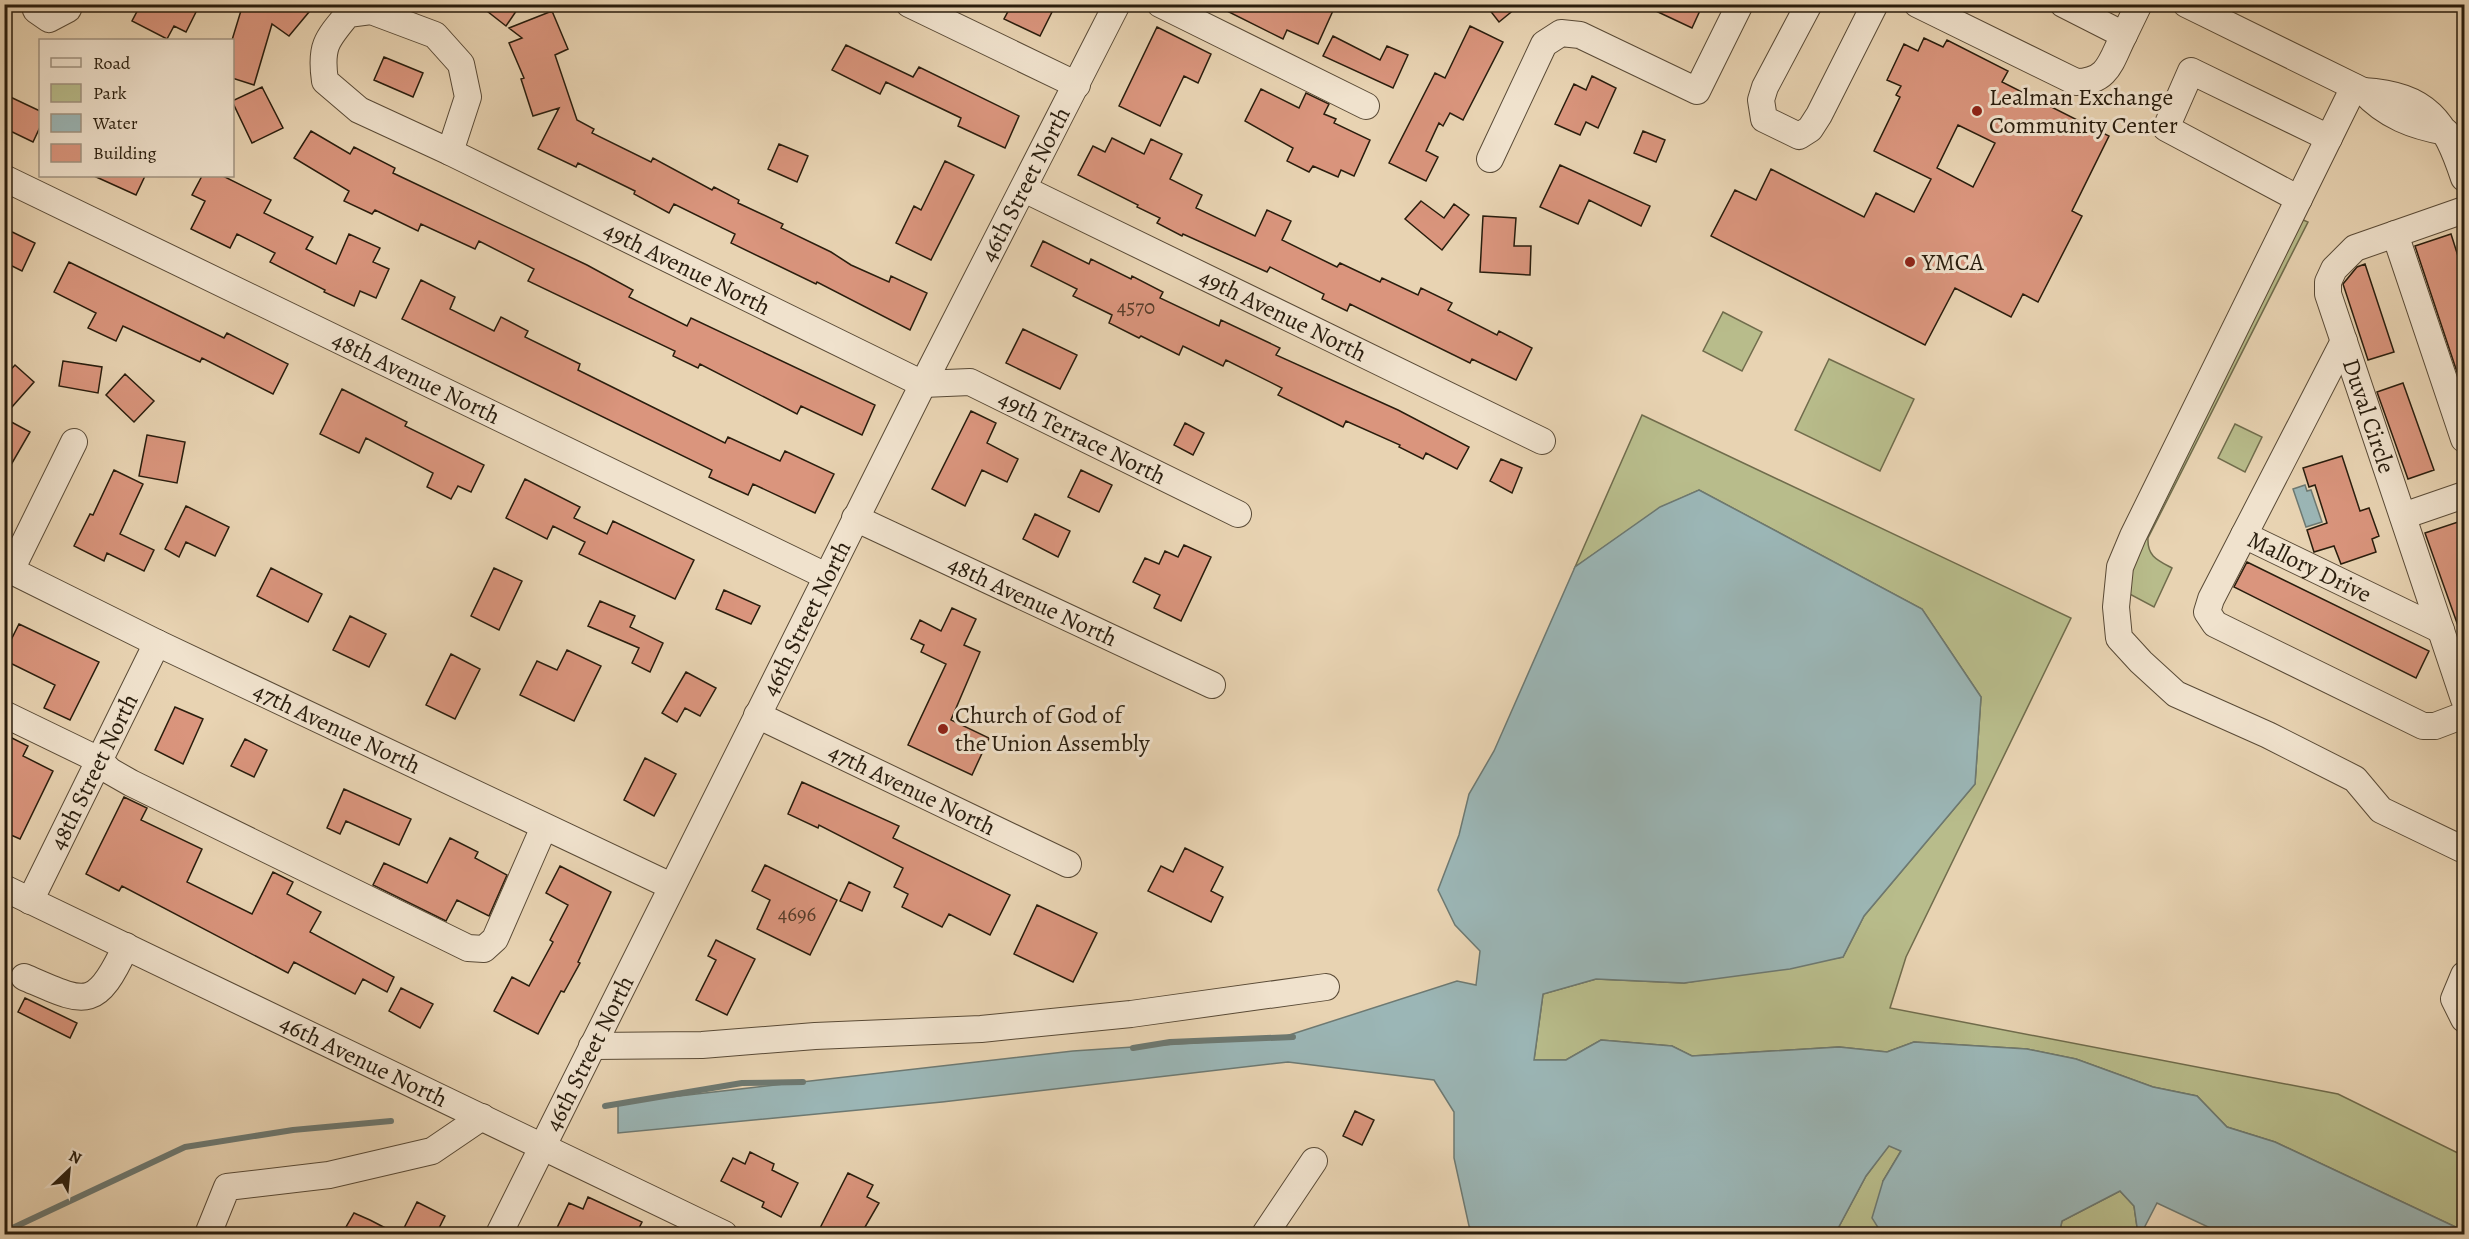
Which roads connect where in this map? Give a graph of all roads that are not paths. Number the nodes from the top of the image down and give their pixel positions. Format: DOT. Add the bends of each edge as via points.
graph roads {
  1 [pos="34,4"];
  2 [pos="70,4"];
  3 [pos="909,4"];
  4 [pos="1117,4"];
  5 [pos="1160,4"];
  6 [pos="1740,4"];
  7 [pos="1809,4"];
  8 [pos="1875,4"];
  9 [pos="1917,4"];
  10 [pos="2063,4"];
  11 [pos="2139,4"];
  12 [pos="2186,4"];
  13 [pos="2124,35"];
  14 [pos="1077,85"];
  15 [pos="2358,89"];
  16 [pos="1366,106"];
  17 [pos="2329,138"];
  18 [pos="450,152"];
  19 [pos="1490,159"];
  20 [pos="4,178"];
  21 [pos="2464,178"];
  22 [pos="1024,189"];
  23 [pos="2299,199"];
  24 [pos="2464,210"];
  25 [pos="2395,234"];
  26 [pos="2344,342"];
  27 [pos="922,384"];
  28 [pos="2464,439"];
  29 [pos="1542,441"];
  30 [pos="74,442"];
  31 [pos="2464,495"];
  32 [pos="1238,514"];
  33 [pos="2403,516"];
  34 [pos="855,518"];
  35 [pos="2244,535"];
  36 [pos="8,568"];
  37 [pos="826,576"];
  38 [pos="2441,630"];
  39 [pos="157,643"];
  40 [pos="1212,685"];
  41 [pos="2464,699"];
  42 [pos="4,714"];
  43 [pos="757,715"];
  44 [pos="2464,715"];
  45 [pos="99,760"];
  46 [pos="544,827"];
  47 [pos="2464,850"];
  48 [pos="1068,864"];
  49 [pos="671,886"];
  50 [pos="4,888"];
  51 [pos="30,901"];
  52 [pos="126,946"];
  53 [pos="2464,975"];
  54 [pos="24,977"];
  55 [pos="1326,987"];
  56 [pos="2464,1019"];
  57 [pos="592,1046"];
  58 [pos="482,1117"];
  59 [pos="543,1146"];
  60 [pos="1314,1161"];
  61 [pos="208,1234"];
  62 [pos="499,1234"];
  63 [pos="724,1234"];
  64 [pos="1265,1234"];
  1 -- 2 [label="street" via="36,10 50,19"];
  3 -- 14 [label="street"];
  4 -- 14 [label="street, 46th Street North"];
  5 -- 16 [label="street"];
  6 -- 19 [label="street" via="1697,91 1580,35 1561,33 1544,44"];
  7 -- 8 [label="street" via="1761,100 1764,119 1799,136 1810,129 1819,115"];
  9 -- 13 [label="street" via="2076,82 2092,82 2102,76"];
  10 -- 13 [label="street"];
  11 -- 13 [label="street"];
  12 -- 15 [label="street"];
  14 -- 22 [label="street, 46th Street North"];
  15 -- 17 [label="street"];
  15 -- 21 [label="street" via="2408,100 2426,110 2449,136"];
  17 -- 23 [label="street"];
  17 -- 23 [label="street" via="2191,71 2166,128"];
  18 -- 18 [label="street, 49th Avenue North" via="468,97 461,63 435,35 371,11 348,14 326,40 322,61 325,81 359,110"];
  18 -- 27 [label="street, 49th Avenue North"];
  20 -- 37 [label="street, 48th Avenue North"];
  22 -- 27 [label="street, 46th Street North"];
  22 -- 29 [label="street, 49th Avenue North"];
  23 -- 47 [label="street" via="2120,567 2116,608 2119,638 2176,694 2355,779 2381,810"];
  24 -- 25 [label="street, Duval Circle"];
  25 -- 26 [label="street, Duval Circle" via="2355,249 2334,269 2328,294"];
  25 -- 28 [label="street"];
  26 -- 33 [label="street, Duval Circle"];
  26 -- 35 [label="street, Mallory Drive"];
  27 -- 32 [label="street, 49th Terrace North" via="970,382"];
  27 -- 34 [label="street, 46th Street North"];
  30 -- 36 [label="street"];
  31 -- 33 [label="street"];
  33 -- 38 [label="street, Duval Circle"];
  34 -- 37 [label="street, 46th Street North"];
  34 -- 40 [label="street, 48th Avenue North"];
  35 -- 38 [label="street, Mallory Drive"];
  35 -- 44 [label="street" via="2211,598 2207,612 2215,624 2423,726 2435,726"];
  36 -- 39 [label="street, 47th Avenue North"];
  37 -- 43 [label="street, 46th Street North"];
  38 -- 41 [label="street, Duval Circle"];
  39 -- 45 [label="street, 48th Street North"];
  39 -- 46 [label="street, 47th Avenue North"];
  42 -- 45 [label="street"];
  43 -- 48 [label="street, 47th Avenue North"];
  43 -- 49 [label="street, 46th Street North"];
  45 -- 46 [label="street" via="131,783 468,948 484,949 495,939"];
  45 -- 51 [label="street, 48th Street North"];
  46 -- 49 [label="street, 47th Avenue North"];
  49 -- 57 [label="street, 46th Street North"];
  50 -- 51 [label="street, 46th Avenue North"];
  51 -- 52 [label="street, 46th Avenue North"];
  52 -- 54 [label="street" via="105,985 96,994 81,999"];
  52 -- 58 [label="street, 46th Avenue North"];
  53 -- 56 [label="street" via="2454,999"];
  55 -- 57 [label="street" via="1131,1014 981,1029 702,1045"];
  57 -- 59 [label="street, 46th Street North"];
  58 -- 59 [label="street, 46th Avenue North"];
  58 -- 61 [label="street" via="432,1151 329,1175 227,1187"];
  59 -- 62 [label="street, 46th Street North"];
  59 -- 63 [label="street, 46th Avenue North"];
  60 -- 64 [label="street"];
}
